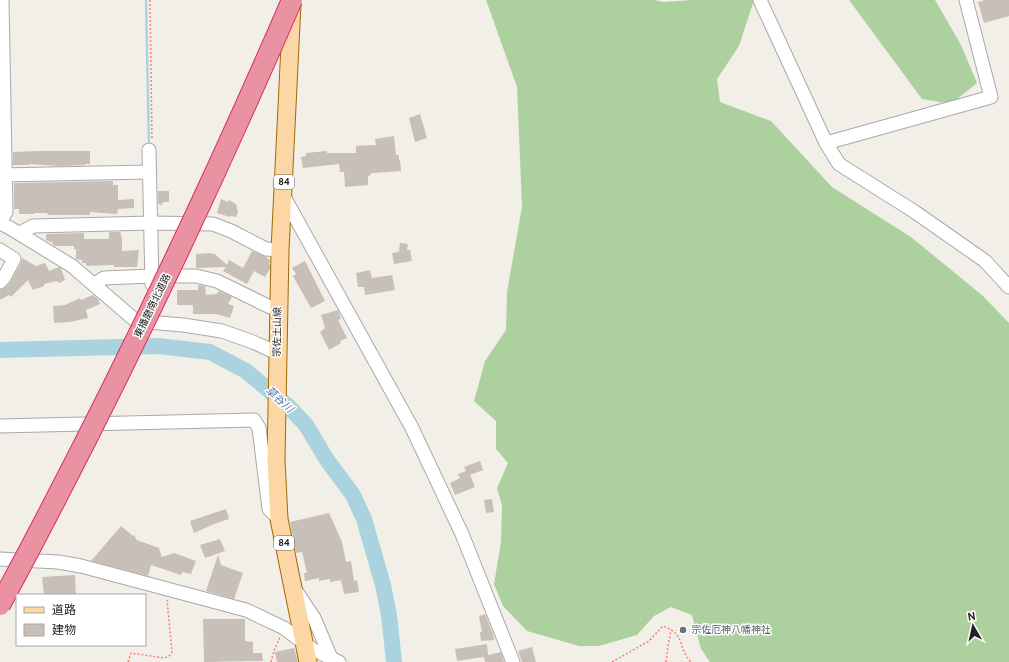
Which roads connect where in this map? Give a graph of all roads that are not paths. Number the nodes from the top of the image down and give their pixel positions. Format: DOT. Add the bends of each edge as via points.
graph roads {
  1 [pos="2,0"];
  2 [pos="281,0"];
  3 [pos="292,0"];
  4 [pos="760,0"];
  5 [pos="966,0"];
  6 [pos="826,143"];
  7 [pos="148,150"];
  8 [pos="149,172"];
  9 [pos="3,175"];
  10 [pos="283,195"];
  11 [pos="0,223"];
  12 [pos="151,224"];
  13 [pos="20,233"];
  14 [pos="0,250"];
  15 [pos="280,250"];
  16 [pos="152,276"];
  17 [pos="0,282"];
  18 [pos="94,284"];
  19 [pos="1009,287"];
  20 [pos="278,310"];
  21 [pos="153,322"];
  22 [pos="277,358"];
  23 [pos="0,426"];
  24 [pos="279,519"];
  25 [pos="0,559"];
  26 [pos="0,583"];
  27 [pos="292,585"];
  28 [pos="0,605"];
  29 [pos="304,644"];
  30 [pos="335,660"];
  31 [pos="308,662"];
  32 [pos="513,662"];
  1 -- 9 [label="street"];
  2 -- 26 [label="highway, 東播磨南北道路" via="139,310"];
  3 -- 10 [label="main road, 宗佐土山線 / 84"];
  3 -- 28 [label="highway, 東播磨南北道路, bridge" via="152,309 66,481"];
  4 -- 6 [label="street"];
  5 -- 6 [label="street" via="991,97"];
  6 -- 19 [label="street" via="839,164 915,212 985,261"];
  7 -- 8 [label="street"];
  8 -- 9 [label="street"];
  8 -- 12 [label="street"];
  9 -- 11 [label="street" via="6,212"];
  10 -- 15 [label="main road, 宗佐土山線 / 84"];
  10 -- 32 [label="street" via="412,428 462,534"];
  11 -- 13 [label="street"];
  12 -- 13 [label="street" via="33,226"];
  12 -- 15 [label="street" via="214,224 232,230 266,249"];
  12 -- 16 [label="street"];
  13 -- 18 [label="street" via="72,266"];
  14 -- 17 [label="street" via="14,259"];
  15 -- 20 [label="main road, 宗佐土山線 / 84"];
  16 -- 18 [label="street" via="104,278"];
  16 -- 20 [label="street" via="196,276 217,281"];
  16 -- 21 [label="street"];
  18 -- 21 [label="street" via="136,321"];
  20 -- 22 [label="main road, 宗佐土山線 / 84"];
  21 -- 22 [label="street" via="222,331 252,342"];
  22 -- 24 [label="main road, 宗佐土山線 / 84" via="276,460"];
  23 -- 24 [label="street" via="254,420 259,428 269,509"];
  24 -- 27 [label="main road, 宗佐土山線 / 84"];
  25 -- 29 [label="street" via="82,566 246,610 284,628"];
  27 -- 29 [label="main road, 宗佐土山線 / 84"];
  27 -- 30 [label="street" via="314,618"];
  29 -- 30 [label="street"];
  29 -- 31 [label="main road, 宗佐土山線 / 84"];
}
